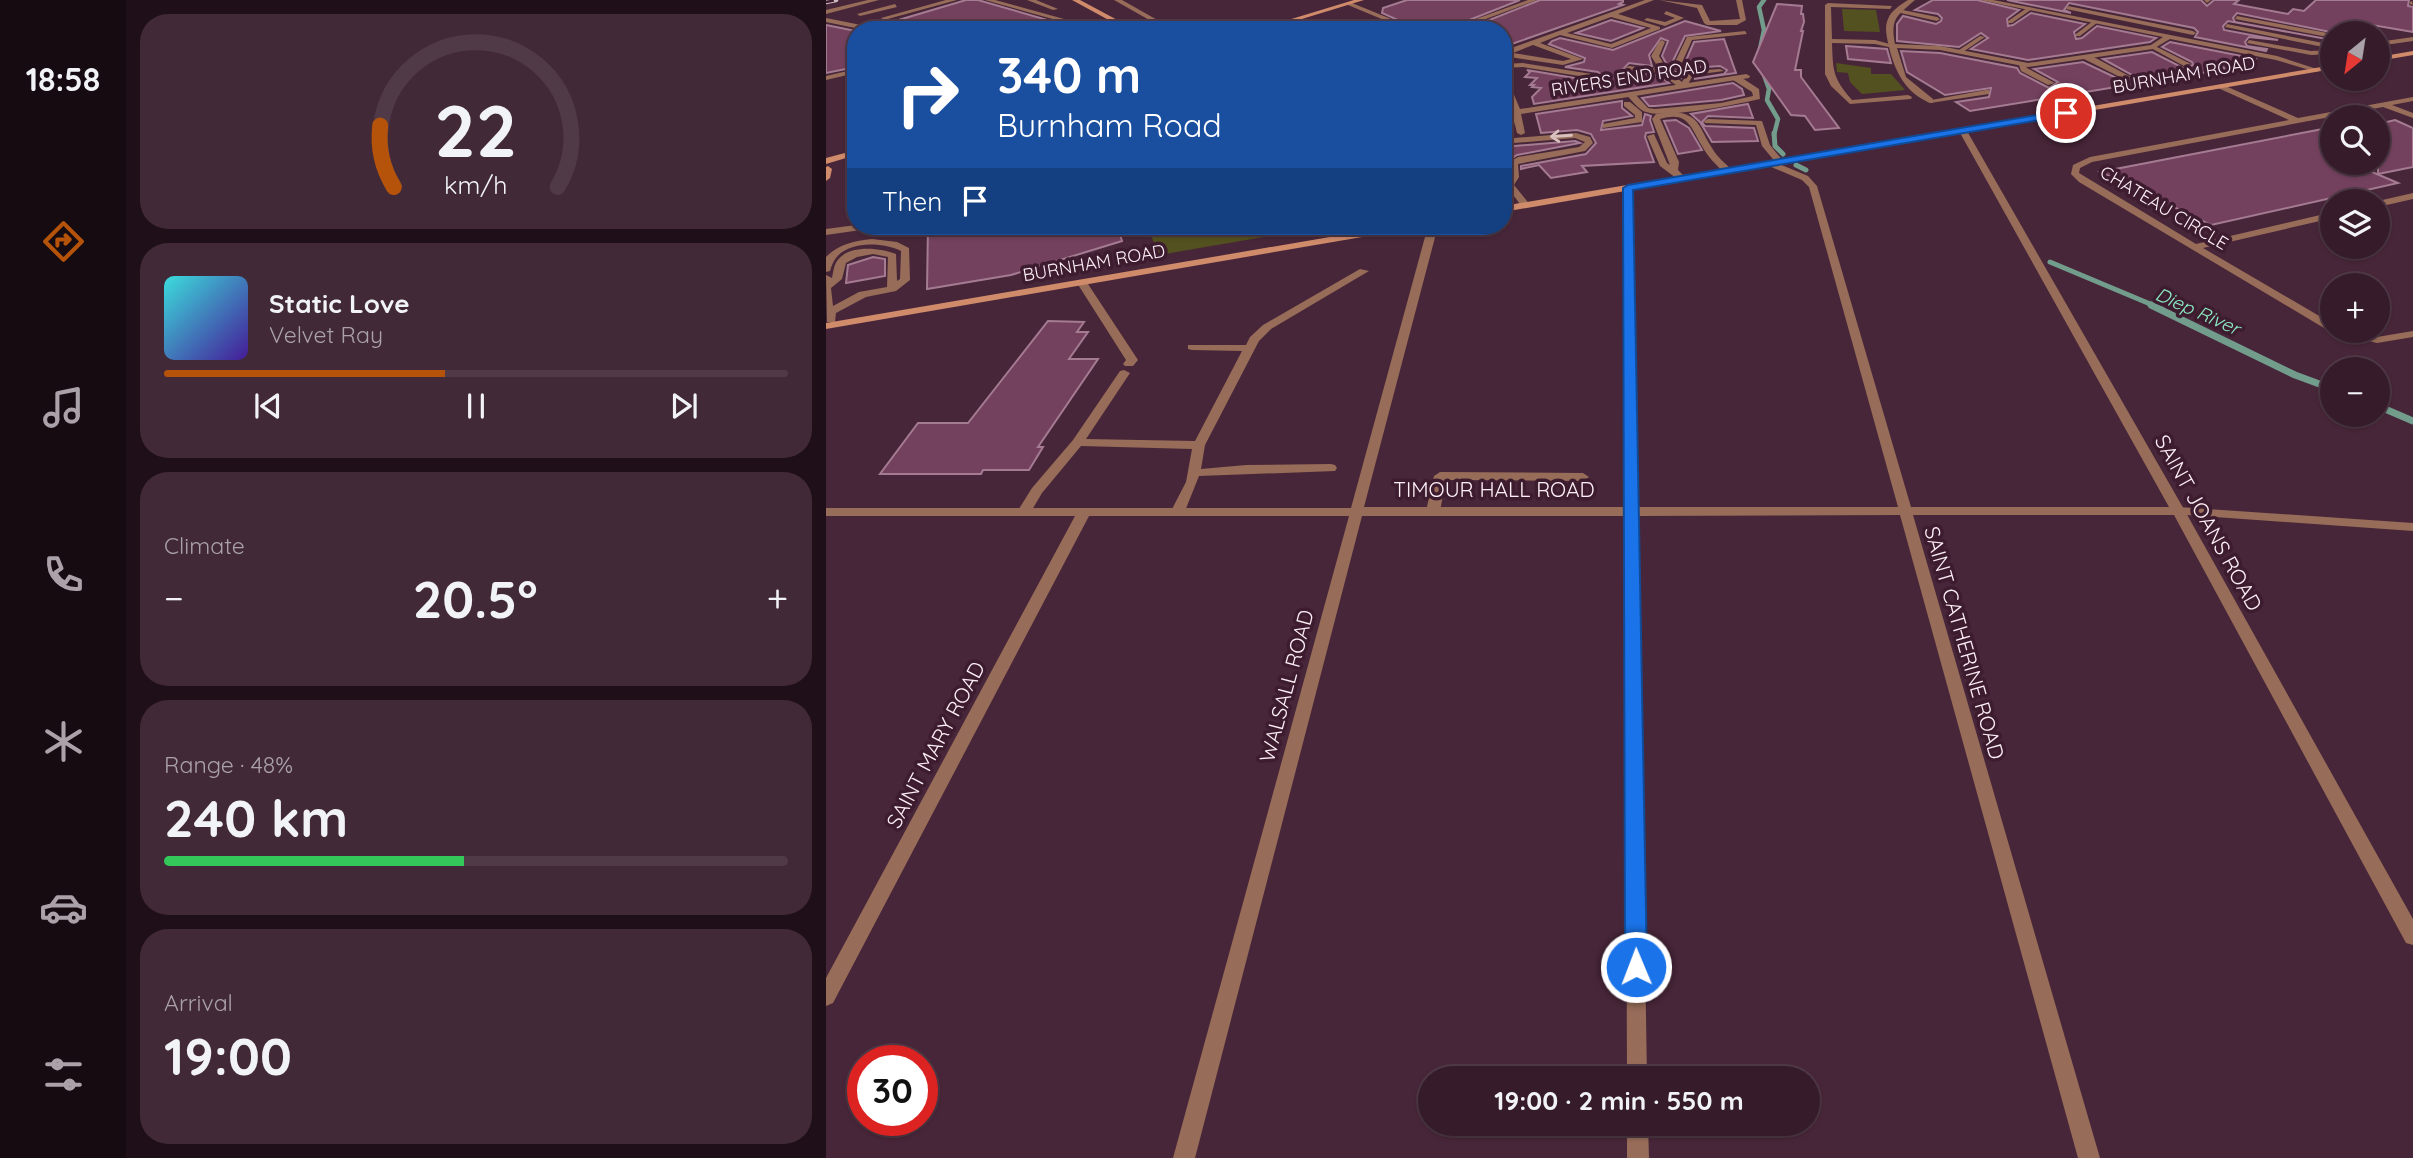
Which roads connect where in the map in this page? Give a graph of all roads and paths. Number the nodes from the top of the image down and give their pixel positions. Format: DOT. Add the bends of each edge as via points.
graph roads {
  1 [pos="876,0"];
  2 [pos="921,0"];
  3 [pos="954,0"];
  4 [pos="988,0"];
  5 [pos="1030,0"];
  6 [pos="1075,0"];
  7 [pos="1130,0"];
  8 [pos="1361,0"];
  9 [pos="1534,0"];
  10 [pos="1651,0"];
  11 [pos="1662,0"];
  12 [pos="1740,0"];
  13 [pos="1912,0"];
  14 [pos="1983,0"];
  15 [pos="2081,0"];
  16 [pos="1119,1"];
  17 [pos="1347,5"];
  18 [pos="2068,8"];
  19 [pos="1894,9"];
  20 [pos="2029,9"];
  21 [pos="1060,10"];
  22 [pos="826,12"];
  23 [pos="1612,13"];
  24 [pos="1666,13"];
  25 [pos="860,14"];
  26 [pos="2058,15"];
  27 [pos="884,18"];
  28 [pos="2237,18"];
  29 [pos="1937,19"];
  30 [pos="826,20"];
  31 [pos="1067,21"];
  32 [pos="1117,21"];
  33 [pos="1156,21"];
  34 [pos="1290,21"];
  35 [pos="1306,21"];
  36 [pos="1391,21"];
  37 [pos="1474,21"];
  38 [pos="2010,22"];
  39 [pos="2095,22"];
  40 [pos="847,24"];
  41 [pos="2227,26"];
  42 [pos="1559,33"];
  43 [pos="1745,33"];
  44 [pos="2193,33"];
  45 [pos="2320,34"];
  46 [pos="2078,35"];
  47 [pos="2390,36"];
  48 [pos="1982,37"];
  49 [pos="2168,37"];
  50 [pos="2411,39"];
  51 [pos="1662,42"];
  52 [pos="2249,42"];
  53 [pos="2390,42"];
  54 [pos="1533,43"];
  55 [pos="1829,43"];
  56 [pos="2320,44"];
  57 [pos="1893,46"];
  58 [pos="2153,47"];
  59 [pos="1512,51"];
  60 [pos="1961,51"];
  61 [pos="2320,54"];
  62 [pos="1512,55"];
  63 [pos="2411,55"];
  64 [pos="2087,57"];
  65 [pos="2390,58"];
  66 [pos="2021,64"];
  67 [pos="2187,64"];
  68 [pos="1512,66"];
  69 [pos="1629,68"];
  70 [pos="2320,69"];
  71 [pos="2316,70"];
  72 [pos="1656,71"];
  73 [pos="1720,71"];
  74 [pos="847,73"];
  75 [pos="1691,73"];
  76 [pos="1746,76"];
  77 [pos="1598,77"];
  78 [pos="2127,77"];
  79 [pos="826,78"];
  80 [pos="1736,78"];
  81 [pos="2050,83"];
  82 [pos="1683,86"];
  83 [pos="2221,86"];
  84 [pos="1986,92"];
  85 [pos="1630,94"];
  86 [pos="1618,96"];
  87 [pos="1908,97"];
  88 [pos="2413,99"];
  89 [pos="1512,100"];
  90 [pos="2384,105"];
  91 [pos="2390,107"];
  92 [pos="1515,108"];
  93 [pos="2320,117"];
  94 [pos="2413,117"];
  95 [pos="1708,121"];
  96 [pos="2298,121"];
  97 [pos="1606,126"];
  98 [pos="1963,131"];
  99 [pos="1521,132"];
  100 [pos="1651,135"];
  101 [pos="1512,141"];
  102 [pos="826,153"];
  103 [pos="847,157"];
  104 [pos="1780,162"];
  105 [pos="847,163"];
  106 [pos="827,167"];
  107 [pos="1674,171"];
  108 [pos="1728,171"];
  109 [pos="1683,178"];
  110 [pos="1512,179"];
  111 [pos="1628,188"];
  112 [pos="1512,190"];
  113 [pos="2413,196"];
  114 [pos="2390,201"];
  115 [pos="1526,205"];
  116 [pos="1512,207"];
  117 [pos="2320,218"];
  118 [pos="847,229"];
  119 [pos="826,232"];
  120 [pos="1357,235"];
  121 [pos="1431,235"];
  122 [pos="2195,247"];
  123 [pos="826,269"];
  124 [pos="1364,271"];
  125 [pos="1082,283"];
  126 [pos="827,287"];
  127 [pos="892,289"];
  128 [pos="863,294"];
  129 [pos="831,313"];
  130 [pos="2320,321"];
  131 [pos="828,326"];
  132 [pos="2413,334"];
  133 [pos="2390,338"];
  134 [pos="1192,347"];
  135 [pos="1250,348"];
  136 [pos="1078,442"];
  137 [pos="1199,445"];
  138 [pos="1331,468"];
  139 [pos="1194,473"];
  140 [pos="1583,477"];
  141 [pos="1358,510"];
  142 [pos="1433,511"];
  143 [pos="1630,511"];
  144 [pos="1905,511"];
  145 [pos="826,512"];
  146 [pos="1024,512"];
  147 [pos="1084,512"];
  148 [pos="1178,512"];
  149 [pos="2178,512"];
  150 [pos="2413,527"];
  151 [pos="2413,937"];
  152 [pos="826,997"];
  153 [pos="1637,1066"];
  154 [pos="1638,1136"];
  155 [pos="1184,1158"];
  156 [pos="1638,1158"];
  157 [pos="2090,1158"];
  1 -- 22 [label="street"];
  2 -- 25 [label="street"];
  3 -- 27 [label="street"];
  4 -- 31 [label="street"];
  5 -- 21 [label="street"];
  6 -- 32 [label="street"];
  7 -- 16 [label="street"];
  8 -- 17 [label="street"];
  9 -- 37 [label="street"];
  10 -- 23 [label="street"];
  11 -- 12 [label="street" via="1700,6 1707,23 1734,23 1743,20"];
  13 -- 19 [label="street"];
  14 -- 20 [label="street"];
  15 -- 18 [label="street"];
  16 -- 33 [label="street"];
  17 -- 34 [label="street"];
  17 -- 35 [label="street"];
  17 -- 36 [label="street"];
  18 -- 26 [label="street"];
  18 -- 44 [label="street"];
  19 -- 29 [label="street"];
  19 -- 55 [label="street" via="1828,5"];
  19 -- 57 [label="street" via="1888,29"];
  20 -- 26 [label="street"];
  20 -- 38 [label="street"];
  23 -- 24 [label="street" via="1661,23 1681,18"];
  23 -- 42 [label="street"];
  23 -- 42 [label="street" via="1658,28 1612,46"];
  26 -- 39 [label="street"];
  28 -- 45 [label="street"];
  30 -- 40 [label="street"];
  39 -- 46 [label="street"];
  39 -- 49 [label="street"];
  41 -- 56 [label="street"];
  42 -- 54 [label="street"];
  43 -- 75 [label="street" via="1689,38 1676,68"];
  47 -- 50 [label="street"];
  48 -- 60 [label="street"];
  49 -- 58 [label="street"];
  49 -- 71 [label="street"];
  50 -- 53 [label="street"];
  51 -- 72 [label="street" via="1655,56 1660,64"];
  52 -- 61 [label="street"];
  54 -- 59 [label="street"];
  54 -- 62 [label="street" via="1579,59 1563,63"];
  55 -- 57 [label="street"];
  55 -- 57 [label="street"];
  55 -- 87 [label="street" via="1829,74 1847,100"];
  57 -- 60 [label="street"];
  57 -- 84 [label="street" via="1899,74 1930,101"];
  58 -- 64 [label="street"];
  58 -- 67 [label="street"];
  60 -- 66 [label="street"];
  63 -- 65 [label="street"];
  64 -- 66 [label="street"];
  64 -- 78 [label="street"];
  66 -- 81 [label="street"];
  68 -- 77 [label="street"];
  69 -- 72 [label="street"];
  70 -- 71 [label="street, BURNHAM ROAD"];
  71 -- 83 [label="street, BURNHAM ROAD"];
  72 -- 82 [label="street"];
  73 -- 75 [label="street"];
  74 -- 79 [label="street"];
  75 -- 82 [label="street"];
  76 -- 80 [label="street, RIVERS END ROAD"];
  80 -- 82 [label="street, RIVERS END ROAD"];
  80 -- 85 [label="street" via="1757,96 1655,111 1646,110"];
  82 -- 85 [label="street, RIVERS END ROAD"];
  83 -- 96 [label="street"];
  83 -- 98 [label="street, BURNHAM ROAD"];
  85 -- 86 [label="street, RIVERS END ROAD"];
  86 -- 92 [label="street, RIVERS END ROAD"];
  86 -- 97 [label="street" via="1640,118"];
  88 -- 90 [label="street, CHATEAU CIRCLE"];
  89 -- 92 [label="street"];
  91 -- 94 [label="street"];
  92 -- 99 [label="street"];
  93 -- 96 [label="street, CHATEAU CIRCLE"];
  95 -- 104 [label="street" via="1759,123 1766,146"];
  96 -- 122 [label="street, CHATEAU CIRCLE" via="2090,160 2076,167 2082,180"];
  98 -- 104 [label="street, BURNHAM ROAD"];
  98 -- 149 [label="street, SAINT JOANS ROAD"];
  100 -- 107 [label="street" via="1663,164"];
  110 -- 101 [label="street, one-way" via="1518,160 1582,149 1589,143 1576,135"];
  102 -- 106 [label="street"];
  103 -- 106 [label="street"];
  104 -- 108 [label="street, BURNHAM ROAD"];
  104 -- 144 [label="street, SAINT CATHERINE ROAD" via="1813,186"];
  105 -- 106 [label="street"];
  107 -- 108 [label="street" via="1659,116 1691,117 1711,153"];
  107 -- 109 [label="street"];
  108 -- 109 [label="street, BURNHAM ROAD"];
  109 -- 111 [label="street, BURNHAM ROAD"];
  111 -- 115 [label="street, BURNHAM ROAD"];
  111 -- 143 [label="street"];
  112 -- 115 [label="street"];
  113 -- 114 [label="street"];
  115 -- 116 [label="street, BURNHAM ROAD"];
  117 -- 122 [label="street"];
  118 -- 119 [label="street"];
  120 -- 125 [label="street, BURNHAM ROAD"];
  121 -- 141 [label="street, WALSALL ROAD"];
  122 -- 130 [label="street, CHATEAU CIRCLE"];
  123 -- 127 [label="street" via="839,251 858,243 895,243 906,250 905,280"];
  124 -- 135 [label="street" via="1267,327"];
  125 -- 131 [label="street, BURNHAM ROAD"];
  125 -- 136 [label="street" via="1132,360"];
  126 -- 127 [label="street" via="837,279 846,257 882,251 893,256"];
  126 -- 128 [label="street"];
  126 -- 129 [label="street"];
  127 -- 128 [label="street"];
  128 -- 129 [label="street"];
  129 -- 131 [label="street"];
  132 -- 133 [label="street, CHATEAU CIRCLE"];
  134 -- 135 [label="street"];
  135 -- 137 [label="street"];
  136 -- 137 [label="street"];
  136 -- 146 [label="street"];
  137 -- 139 [label="street"];
  138 -- 139 [label="street"];
  139 -- 148 [label="street"];
  140 -- 142 [label="street" via="1440,476"];
  141 -- 142 [label="street, TIMOUR HALL ROAD"];
  141 -- 148 [label="street, TIMOUR HALL ROAD"];
  141 -- 155 [label="street, WALSALL ROAD"];
  142 -- 143 [label="street, TIMOUR HALL ROAD"];
  143 -- 144 [label="street, TIMOUR HALL ROAD"];
  143 -- 153 [label="street"];
  144 -- 149 [label="street, TIMOUR HALL ROAD"];
  144 -- 157 [label="street, SAINT CATHERINE ROAD"];
  145 -- 146 [label="street, TIMOUR HALL ROAD"];
  146 -- 147 [label="street, TIMOUR HALL ROAD"];
  147 -- 148 [label="street, TIMOUR HALL ROAD"];
  147 -- 152 [label="street, SAINT MARY ROAD"];
  149 -- 150 [label="street, TIMOUR HALL ROAD"];
  149 -- 151 [label="street, SAINT JOANS ROAD"];
  154 -- 156 [label="street"];
}
